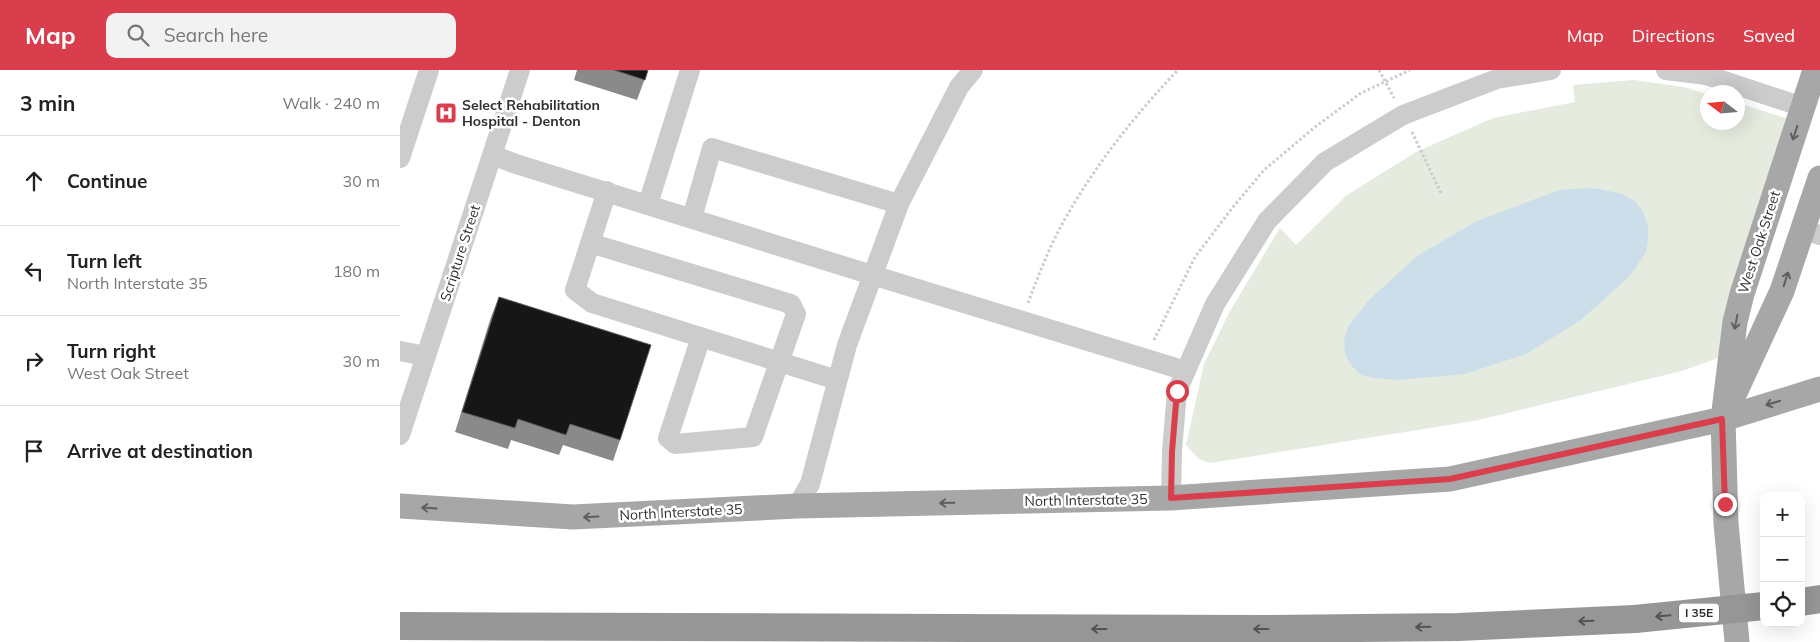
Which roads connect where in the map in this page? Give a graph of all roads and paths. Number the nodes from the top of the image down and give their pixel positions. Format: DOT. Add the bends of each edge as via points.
graph roads {
  1 [pos="429,70"];
  2 [pos="520,70"];
  3 [pos="690,70"];
  4 [pos="973,70"];
  5 [pos="1178,70"];
  6 [pos="1410,70"];
  7 [pos="1551,70"];
  8 [pos="1666,70"];
  9 [pos="1815,70"];
  10 [pos="1803,107"];
  11 [pos="492,155"];
  12 [pos="400,158"];
  13 [pos="1820,178"];
  14 [pos="607,191"];
  15 [pos="648,204"];
  16 [pos="899,204"];
  17 [pos="1768,216"];
  18 [pos="692,218"];
  19 [pos="1812,232"];
  20 [pos="590,243"];
  21 [pos="872,275"];
  22 [pos="1021,320"];
  23 [pos="701,337"];
  24 [pos="400,351"];
  25 [pos="426,356"];
  26 [pos="1146,359"];
  27 [pos="779,362"];
  28 [pos="1186,371"];
  29 [pos="838,380"];
  30 [pos="1820,389"];
  31 [pos="1722,419"];
  32 [pos="400,435"];
  33 [pos="1171,498"];
  34 [pos="400,506"];
  35 [pos="797,506"];
  36 [pos="1820,599"];
  37 [pos="1805,601"];
  38 [pos="1760,606"];
  39 [pos="400,626"];
  40 [pos="1737,642"];
  1 -- 12 [label="street"];
  2 -- 11 [label="street, Scripture Street"];
  3 -- 15 [label="street"];
  4 -- 16 [label="street" via="959,87"];
  5 -- 22 [label="path" via="1104,157 1065,219"];
  6 -- 26 [label="path" via="1361,94 1264,170 1195,257"];
  7 -- 28 [label="street" via="1497,79 1403,115 1325,162 1267,221 1215,304"];
  8 -- 10 [label="street" via="1706,75"];
  9 -- 10 [label="main road, West Oak Street"];
  10 -- 17 [label="main road, West Oak Street, one-way"];
  11 -- 14 [label="street"];
  11 -- 25 [label="street, Scripture Street"];
  13 -- 19 [label="main road, West Oak Street"];
  14 -- 15 [label="street"];
  14 -- 20 [label="street"];
  15 -- 18 [label="street"];
  16 -- 18 [label="street" via="712,148"];
  16 -- 21 [label="street"];
  17 -- 19 [label="main road"];
  17 -- 31 [label="main road, West Oak Street, one-way" via="1735,322"];
  18 -- 21 [label="street"];
  31 -- 19 [label="main road, West Oak Street, one-way"];
  20 -- 23 [label="street" via="575,290 592,303"];
  20 -- 27 [label="street" via="791,304 796,314"];
  21 -- 22 [label="street"];
  21 -- 29 [label="street"];
  22 -- 26 [label="street"];
  23 -- 27 [label="street"];
  23 -- 27 [label="street" via="668,438 675,444 754,437"];
  24 -- 25 [label="street"];
  25 -- 32 [label="street, Scripture Street"];
  26 -- 28 [label="street"];
  27 -- 29 [label="street"];
  28 -- 33 [label="street" via="1177,391"];
  29 -- 35 [label="street" via="810,484"];
  30 -- 31 [label="main road, North Interstate 35, one-way"];
  31 -- 33 [label="main road, North Interstate 35" via="1450,479"];
  31 -- 40 [label="main road, West Oak Street" via="1726,522"];
  33 -- 35 [label="main road, North Interstate 35, one-way"];
  35 -- 34 [label="main road, North Interstate 35, one-way" via="572,518"];
  36 -- 37 [label="highway"];
  38 -- 39 [label="highway, I 35E, one-way, bridge" via="1635,619 1261,629"];
}
